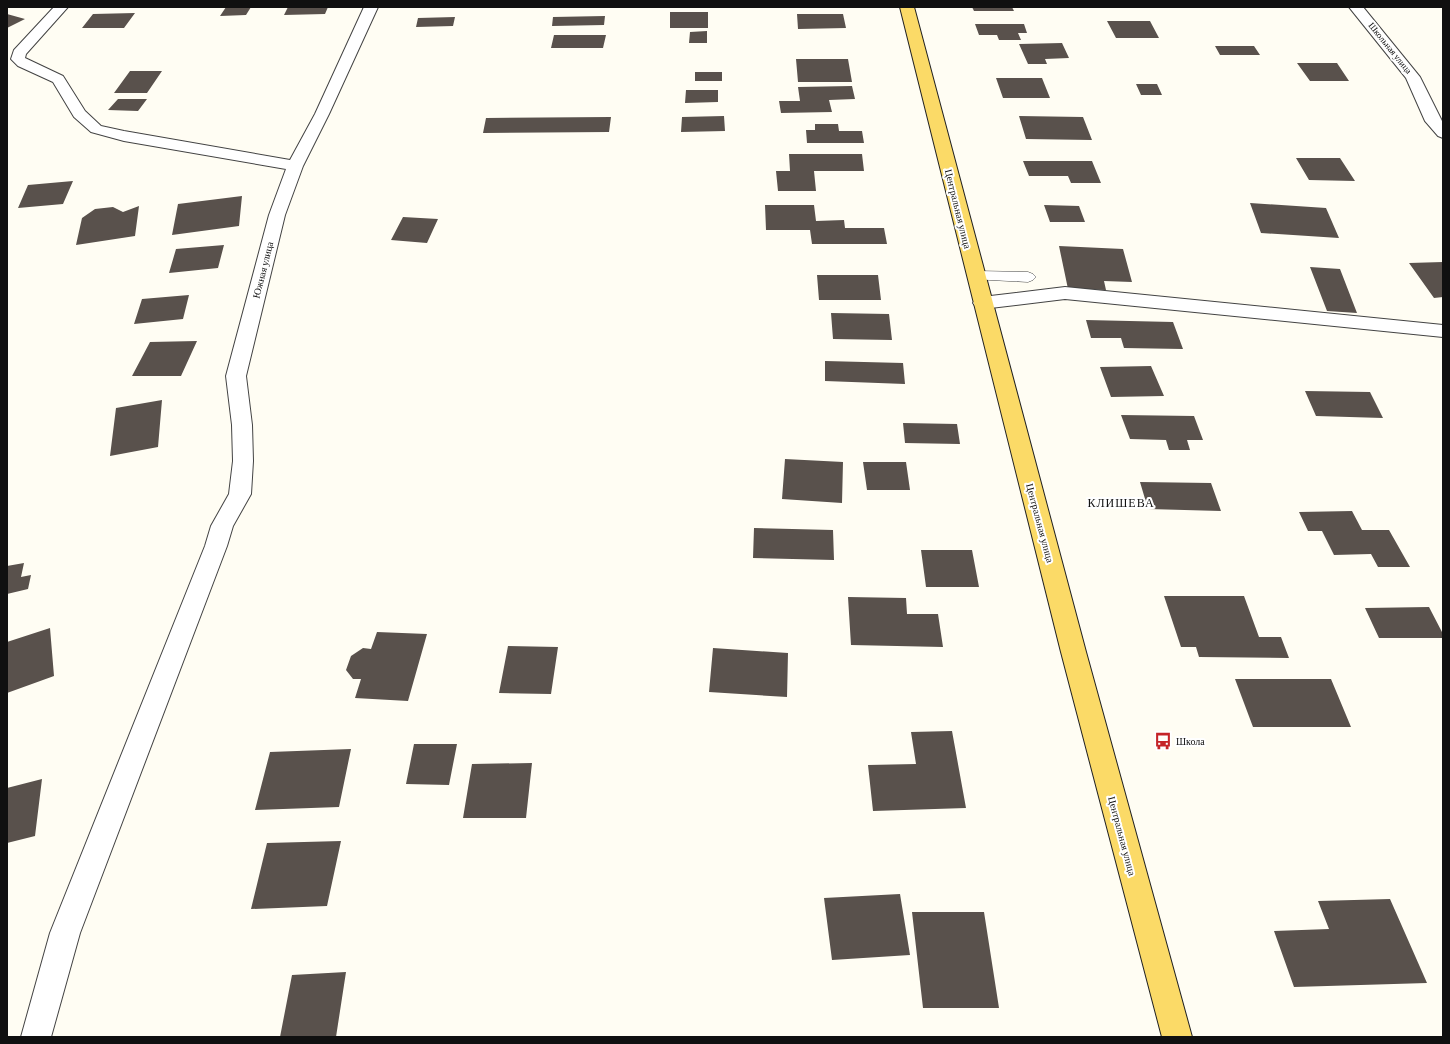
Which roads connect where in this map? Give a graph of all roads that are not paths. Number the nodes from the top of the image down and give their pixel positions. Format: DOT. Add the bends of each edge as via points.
graph roads {
  1 [pos="61,7"];
  2 [pos="371,7"];
  3 [pos="907,7"];
  4 [pos="1356,7"];
  5 [pos="1443,133"];
  6 [pos="295,166"];
  7 [pos="976,276"];
  8 [pos="1028,277"];
  9 [pos="982,303"];
  10 [pos="1443,331"];
  11 [pos="36,1037"];
  12 [pos="1177,1037"];
  1 -- 6 [label="street" via="19,53 18,59 58,79 79,114 96,129"];
  2 -- 6 [label="street, Южная улица"];
  3 -- 7 [label="main road, Центральная улица"];
  4 -- 5 [label="street, Школьная улица" via="1413,77 1433,121"];
  6 -- 11 [label="street, Южная улица" via="277,215 236,376 243,461 240,494 222,526 65,933"];
  7 -- 8 [label="lane"];
  7 -- 9 [label="main road, Центральная улица"];
  9 -- 10 [label="street" via="1065,293"];
  9 -- 12 [label="main road, Центральная улица"];
}
